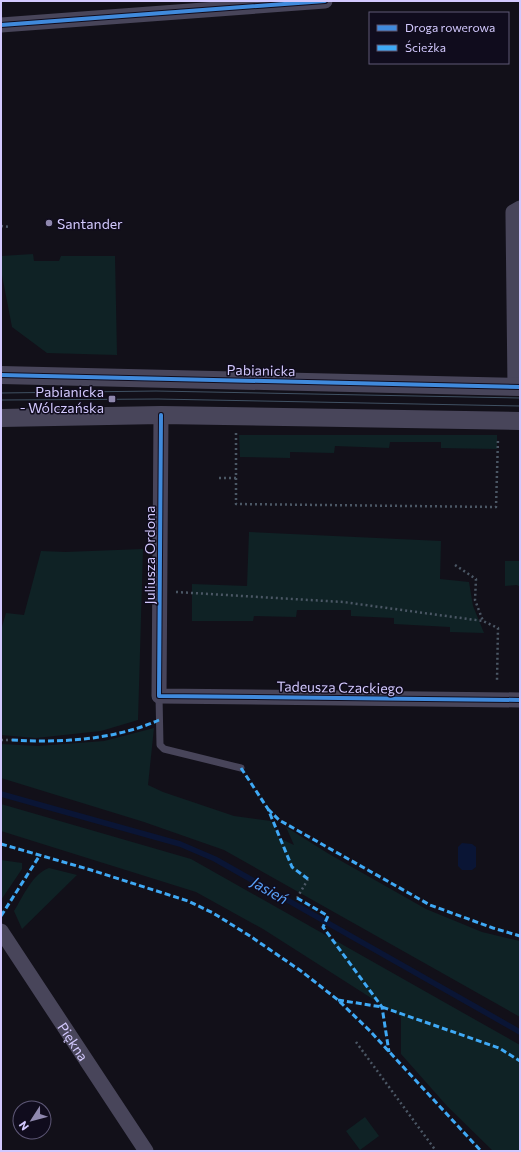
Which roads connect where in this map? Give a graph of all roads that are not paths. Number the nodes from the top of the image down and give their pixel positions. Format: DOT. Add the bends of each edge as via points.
graph roads {
  1 [pos="325,1"];
  2 [pos="1,25"];
  3 [pos="520,208"];
  4 [pos="1,375"];
  5 [pos="518,387"];
  6 [pos="161,415"];
  7 [pos="1,418"];
  8 [pos="520,421"];
  9 [pos="159,696"];
  10 [pos="520,700"];
  11 [pos="241,768"];
  12 [pos="1,931"];
  13 [pos="146,1151"];
  1 -- 2 [label="street"];
  3 -- 5 [label="street" via="513,216"];
  4 -- 5 [label="street, Pabianicka"];
  6 -- 7 [label="street"];
  6 -- 8 [label="street"];
  6 -- 9 [label="street, Juliusza Ordona"];
  9 -- 10 [label="street, Tadeusza Czackiego"];
  9 -- 11 [label="lane" via="160,745 164,749"];
  12 -- 13 [label="street, Piękna"];
}
